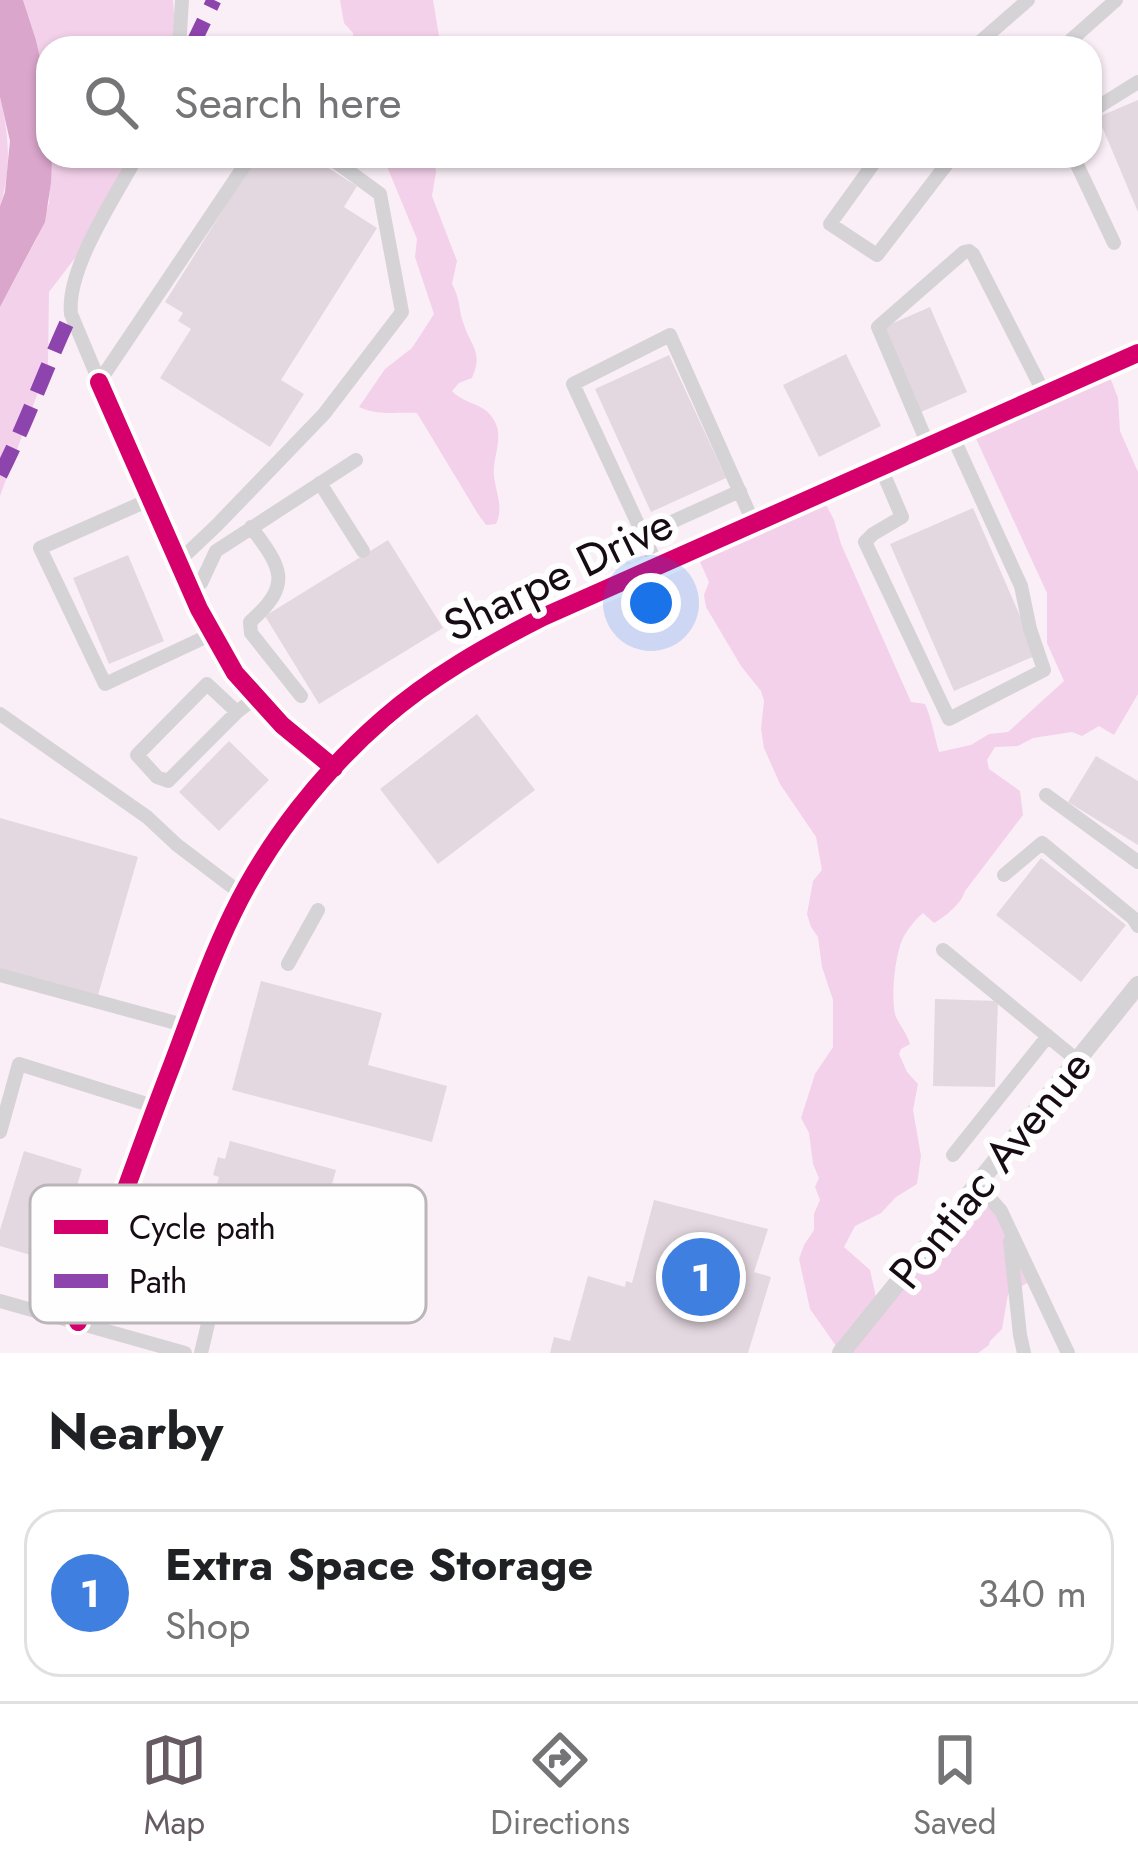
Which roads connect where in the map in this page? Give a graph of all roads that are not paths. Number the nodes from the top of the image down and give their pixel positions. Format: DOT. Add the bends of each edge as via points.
graph roads {
  1 [pos="182,0"];
  2 [pos="1028,0"];
  3 [pos="1116,0"];
  4 [pos="180,36"];
  5 [pos="988,36"];
  6 [pos="1076,36"];
  7 [pos="1138,82"];
  8 [pos="1102,104"];
  9 [pos="131,168"];
  10 [pos="242,168"];
  11 [pos="344,168"];
  12 [pos="870,168"];
  13 [pos="943,168"];
  14 [pos="1079,168"];
  15 [pos="1114,243"];
  16 [pos="1138,353"];
  17 [pos="99,382"];
  18 [pos="1045,395"];
  19 [pos="953,436"];
  20 [pos="928,447"];
  21 [pos="356,460"];
  22 [pos="881,468"];
  23 [pos="320,483"];
  24 [pos="740,491"];
  25 [pos="149,500"];
  26 [pos="754,524"];
  27 [pos="250,527"];
  28 [pos="643,535"];
  29 [pos="363,551"];
  30 [pos="178,562"];
  31 [pos="658,568"];
  32 [pos="190,588"];
  33 [pos="212,634"];
  34 [pos="302,696"];
  35 [pos="255,698"];
  36 [pos="237,712"];
  37 [pos="0,714"];
  38 [pos="334,768"];
  39 [pos="1046,795"];
  40 [pos="1138,862"];
  41 [pos="1004,875"];
  42 [pos="243,895"];
  43 [pos="318,910"];
  44 [pos="1138,926"];
  45 [pos="943,950"];
  46 [pos="288,964"];
  47 [pos="0,976"];
  48 [pos="1138,985"];
  49 [pos="187,1026"];
  50 [pos="1048,1036"];
  51 [pos="1078,1061"];
  52 [pos="156,1107"];
  53 [pos="0,1132"];
  54 [pos="953,1155"];
  55 [pos="978,1184"];
  56 [pos="128,1185"];
  57 [pos="1010,1230"];
  58 [pos="0,1300"];
  59 [pos="30,1308"];
  60 [pos="81,1323"];
  61 [pos="208,1323"];
  62 [pos="1067,1351"];
  63 [pos="185,1353"];
  64 [pos="201,1353"];
  65 [pos="841,1353"];
  66 [pos="1024,1353"];
  67 [pos="1050,1353"];
  1 -- 4 [label="street"];
  2 -- 5 [label="street"];
  3 -- 6 [label="street"];
  7 -- 8 [label="street"];
  9 -- 17 [label="street" via="89,245 70,305"];
  10 -- 17 [label="street"];
  11 -- 30 [label="street" via="380,194 402,312 324,414"];
  12 -- 13 [label="street" via="830,224 877,256"];
  14 -- 15 [label="street"];
  16 -- 18 [label="street, Sharpe Drive"];
  17 -- 25 [label="street"];
  18 -- 19 [label="street, Sharpe Drive"];
  18 -- 20 [label="street" via="973,254 964,252 878,327"];
  19 -- 20 [label="street, Sharpe Drive"];
  19 -- 22 [label="street" via="1021,586 1044,670 949,718 866,542 902,517"];
  20 -- 22 [label="street, Sharpe Drive"];
  21 -- 23 [label="street"];
  22 -- 26 [label="street, Sharpe Drive"];
  23 -- 27 [label="street"];
  23 -- 29 [label="street"];
  24 -- 26 [label="street"];
  24 -- 28 [label="street"];
  24 -- 28 [label="street" via="670,335 573,384"];
  25 -- 30 [label="street"];
  25 -- 33 [label="street" via="40,548 105,684"];
  26 -- 31 [label="street, Sharpe Drive"];
  27 -- 32 [label="street" via="216,551 201,583"];
  27 -- 34 [label="street" via="279,574 251,633"];
  28 -- 31 [label="street"];
  30 -- 32 [label="street"];
  31 -- 38 [label="street, Sharpe Drive" via="464,658 400,704"];
  32 -- 33 [label="street"];
  33 -- 35 [label="street"];
  35 -- 36 [label="street"];
  35 -- 38 [label="street"];
  36 -- 36 [label="street" via="168,781 136,755 207,684"];
  37 -- 42 [label="street"];
  38 -- 42 [label="street, Sharpe Drive"];
  39 -- 40 [label="street"];
  41 -- 44 [label="street" via="1042,843"];
  42 -- 49 [label="street, Sharpe Drive"];
  43 -- 46 [label="street"];
  45 -- 50 [label="street"];
  47 -- 49 [label="street"];
  48 -- 51 [label="main road, Pontiac Avenue"];
  49 -- 52 [label="street, Sharpe Drive"];
  50 -- 51 [label="street"];
  50 -- 54 [label="street"];
  51 -- 55 [label="main road, Pontiac Avenue"];
  52 -- 53 [label="street" via="19,1064"];
  52 -- 56 [label="street, Sharpe Drive"];
  55 -- 57 [label="street"];
  55 -- 65 [label="main road, Pontiac Avenue"];
  57 -- 62 [label="street"];
  57 -- 66 [label="street"];
  58 -- 59 [label="street"];
  60 -- 63 [label="street"];
  61 -- 64 [label="street"];
  62 -- 67 [label="street"];
}
